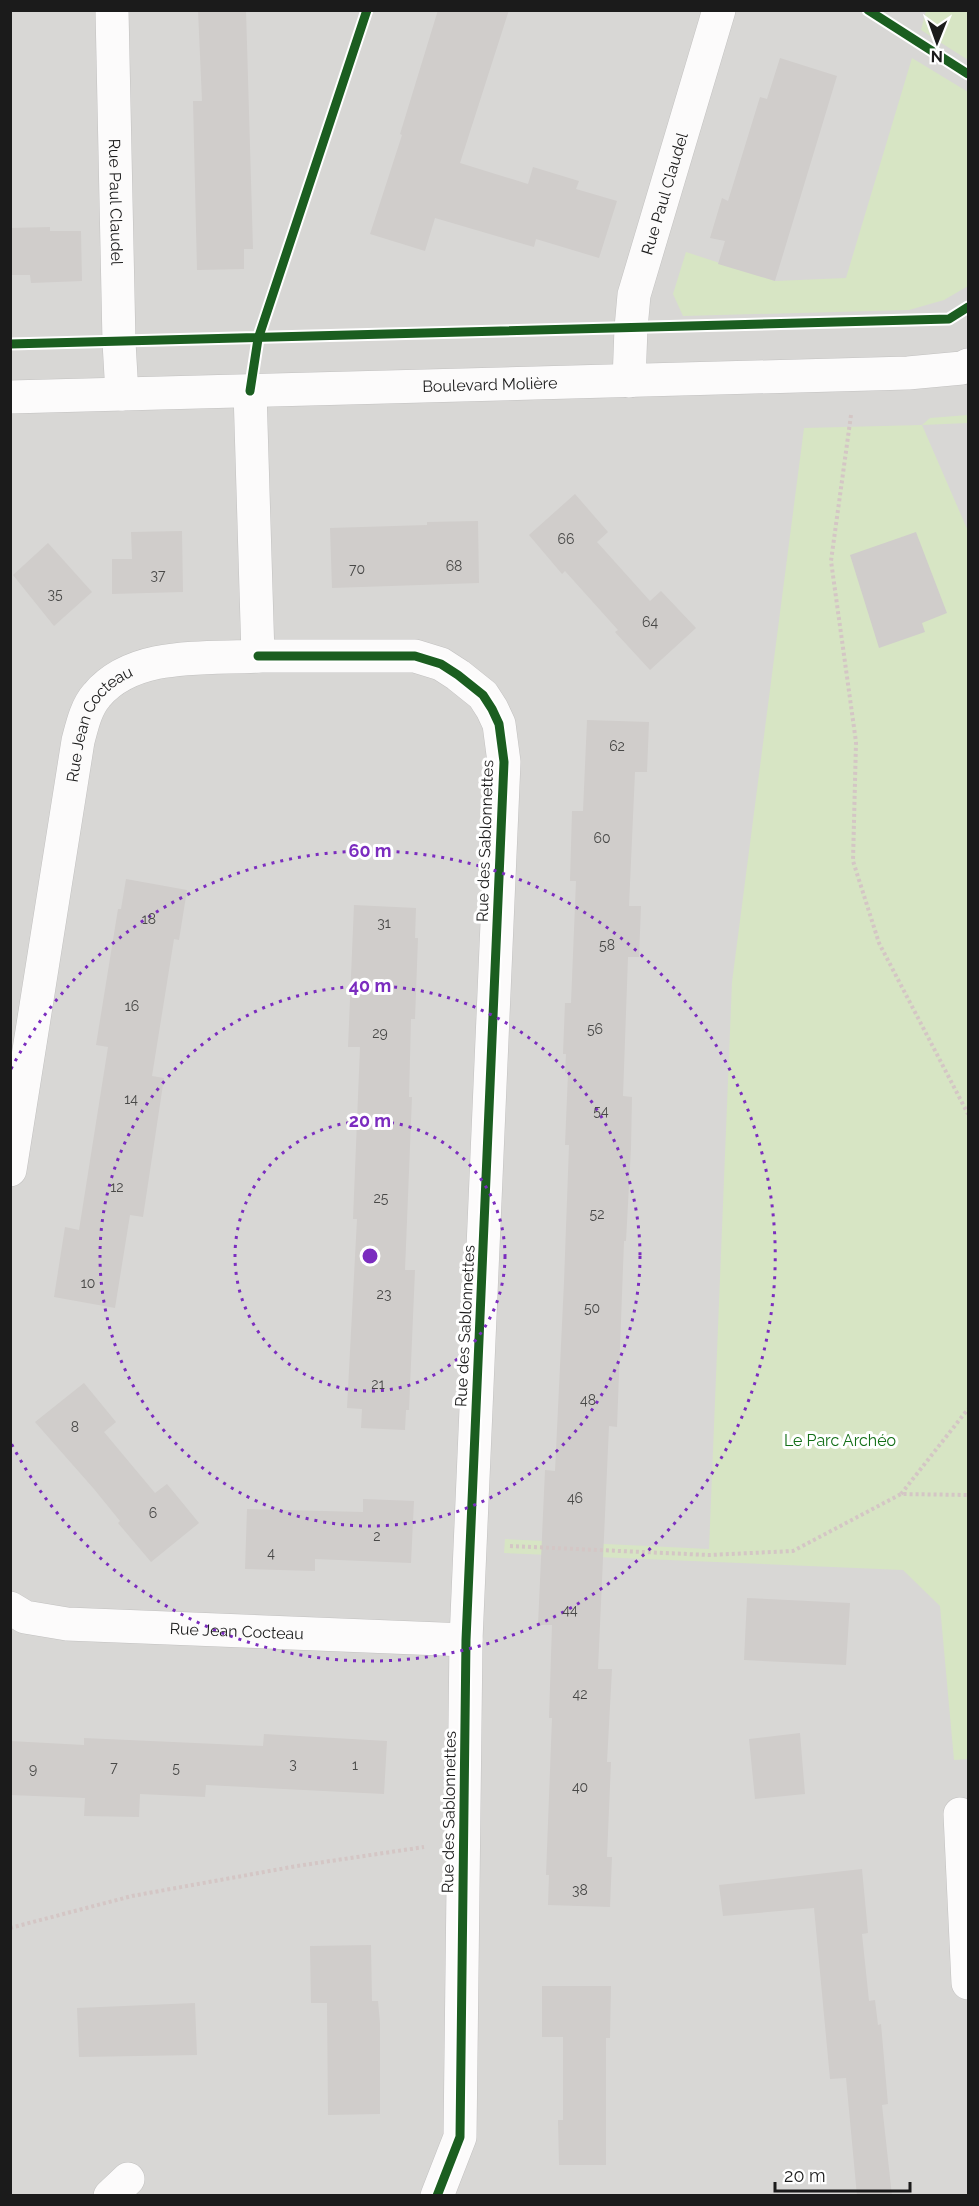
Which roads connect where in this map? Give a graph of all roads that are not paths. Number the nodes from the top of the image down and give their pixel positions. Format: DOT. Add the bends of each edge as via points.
graph roads {
  1 [pos="112,10"];
  2 [pos="719,10"];
  3 [pos="969,365"];
  4 [pos="629,381"];
  5 [pos="250,391"];
  6 [pos="122,394"];
  7 [pos="10,397"];
  8 [pos="258,656"];
  9 [pos="10,1170"];
  10 [pos="10,1608"];
  11 [pos="466,1640"];
  12 [pos="960,1814"];
  13 [pos="969,1983"];
  14 [pos="437,2196"];
  1 -- 6 [label="street, Rue Paul Claudel"];
  2 -- 4 [label="street, Rue Paul Claudel" via="634,295"];
  3 -- 4 [label="street, Boulevard Molière" via="908,373"];
  4 -- 5 [label="street, Boulevard Molière"];
  5 -- 6 [label="street, Boulevard Molière"];
  5 -- 8 [label="street"];
  6 -- 7 [label="street, Boulevard Molière"];
  8 -- 9 [label="street, Rue Jean Cocteau" via="155,662 120,675 96,695 84,719"];
  8 -- 11 [label="street, Rue des Sablonnettes" via="415,657 441,664 483,695 499,724 504,762"];
  10 -- 11 [label="street, Rue Jean Cocteau" via="25,1617 67,1624"];
  11 -- 14 [label="street, Rue des Sablonnettes" via="460,2137"];
  12 -- 13 [label="street"];
}
